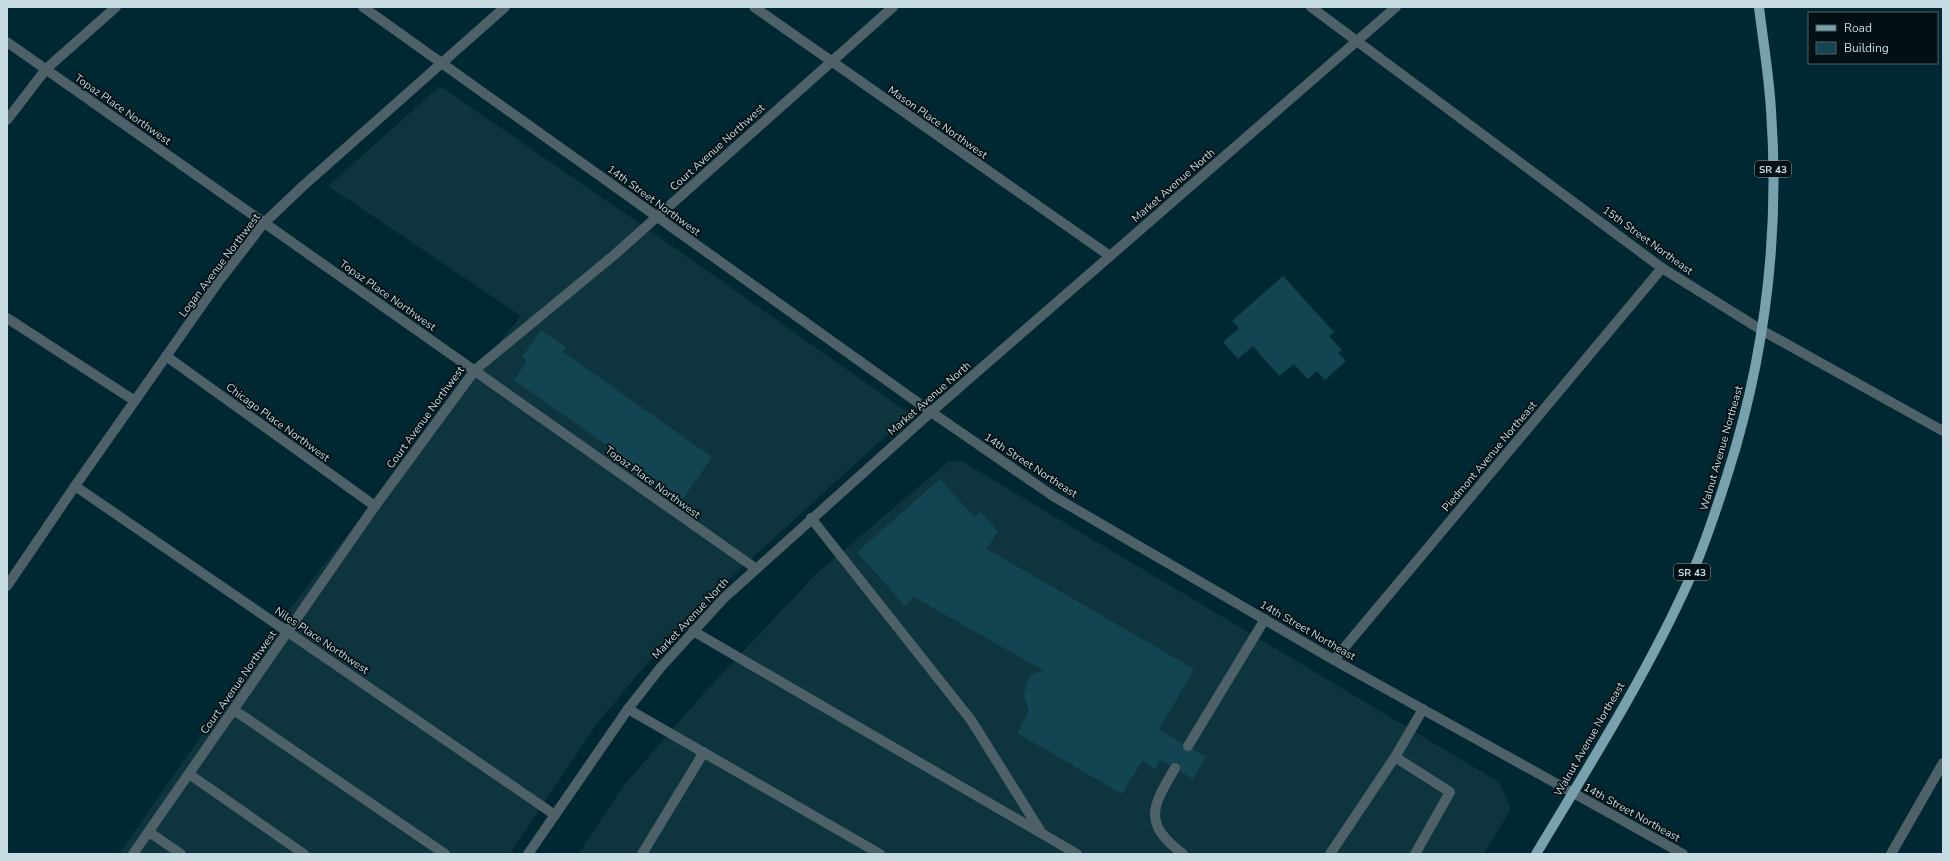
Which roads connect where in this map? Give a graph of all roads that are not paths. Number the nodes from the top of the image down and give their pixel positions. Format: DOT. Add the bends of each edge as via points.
graph roads {
  1 [pos="116,7"];
  2 [pos="364,7"];
  3 [pos="505,7"];
  4 [pos="754,7"];
  5 [pos="893,7"];
  6 [pos="1311,7"];
  7 [pos="1396,7"];
  8 [pos="1759,7"];
  9 [pos="1358,40"];
  10 [pos="7,42"];
  11 [pos="441,62"];
  12 [pos="831,62"];
  13 [pos="46,69"];
  14 [pos="7,120"];
  15 [pos="657,216"];
  16 [pos="264,223"];
  17 [pos="1110,256"];
  18 [pos="1662,268"];
  19 [pos="7,318"];
  20 [pos="1763,331"];
  21 [pos="166,356"];
  22 [pos="475,370"];
  23 [pos="135,401"];
  24 [pos="931,412"];
  25 [pos="1943,431"];
  26 [pos="75,486"];
  27 [pos="376,506"];
  28 [pos="811,518"];
  29 [pos="755,568"];
  30 [pos="7,586"];
  31 [pos="1264,619"];
  32 [pos="693,631"];
  33 [pos="288,632"];
  34 [pos="1334,660"];
  35 [pos="628,709"];
  36 [pos="1423,709"];
  37 [pos="234,710"];
  38 [pos="1188,746"];
  39 [pos="704,752"];
  40 [pos="1395,757"];
  41 [pos="1943,763"];
  42 [pos="1175,768"];
  43 [pos="189,774"];
  44 [pos="1573,793"];
  45 [pos="555,815"];
  46 [pos="149,832"];
  47 [pos="1042,835"];
  48 [pos="867,851"];
  49 [pos="133,854"];
  50 [pos="181,854"];
  51 [pos="304,854"];
  52 [pos="446,854"];
  53 [pos="528,854"];
  54 [pos="642,854"];
  55 [pos="880,854"];
  56 [pos="1077,854"];
  57 [pos="1183,854"];
  58 [pos="1330,854"];
  59 [pos="1415,854"];
  60 [pos="1536,854"];
  61 [pos="1683,854"];
  62 [pos="1891,854"];
  1 -- 13 [label="street"];
  2 -- 11 [label="street, 14th Street Northwest"];
  3 -- 11 [label="street, Logan Avenue Northwest"];
  4 -- 12 [label="street, Mason Place Northwest"];
  5 -- 12 [label="street, Court Avenue Northwest"];
  6 -- 9 [label="street, 15th Street Northeast"];
  7 -- 9 [label="street, Market Avenue North"];
  8 -- 20 [label="main road, Walnut Avenue Northeast / SR 43" via="1771,110 1773,162 1771,262"];
  9 -- 17 [label="street, Market Avenue North"];
  9 -- 18 [label="street, 15th Street Northeast"];
  10 -- 13 [label="street, Topaz Place Northwest"];
  11 -- 15 [label="street, 14th Street Northwest"];
  11 -- 16 [label="street, Logan Avenue Northwest"];
  12 -- 15 [label="street, Court Avenue Northwest"];
  12 -- 17 [label="street, Mason Place Northwest"];
  13 -- 14 [label="street"];
  13 -- 16 [label="street, Topaz Place Northwest"];
  15 -- 22 [label="street, Court Avenue Northwest" via="613,256"];
  15 -- 24 [label="street, 14th Street Northwest"];
  16 -- 21 [label="street, Logan Avenue Northwest"];
  16 -- 22 [label="street, Topaz Place Northwest"];
  17 -- 24 [label="street, Market Avenue North"];
  18 -- 20 [label="street, 15th Street Northeast"];
  18 -- 34 [label="street, Piedmont Avenue Northeast"];
  19 -- 23 [label="street"];
  20 -- 25 [label="street, 15th Street Northeast"];
  20 -- 44 [label="main road, Walnut Avenue Northeast / SR 43" via="1737,446 1691,576 1662,638"];
  21 -- 23 [label="street, Logan Avenue Northwest"];
  21 -- 27 [label="street, Chicago Place Northwest"];
  22 -- 27 [label="street, Court Avenue Northwest"];
  22 -- 29 [label="street, Topaz Place Northwest"];
  23 -- 26 [label="street, Logan Avenue Northwest"];
  24 -- 28 [label="street, Market Avenue North"];
  24 -- 31 [label="street, 14th Street Northeast" via="1053,496"];
  26 -- 30 [label="street, Logan Avenue Northwest"];
  26 -- 33 [label="street, Niles Place Northwest"];
  27 -- 33 [label="street, Court Avenue Northwest"];
  28 -- 29 [label="street, Market Avenue North"];
  28 -- 47 [label="street" via="971,720"];
  29 -- 32 [label="street, Market Avenue North"];
  31 -- 34 [label="street, 14th Street Northeast"];
  31 -- 38 [label="street"];
  32 -- 35 [label="street, Market Avenue North"];
  32 -- 47 [label="street"];
  33 -- 37 [label="street, Court Avenue Northwest"];
  33 -- 45 [label="street, Niles Place Northwest"];
  34 -- 36 [label="street, 14th Street Northeast"];
  35 -- 39 [label="street"];
  35 -- 45 [label="street, Market Avenue North"];
  36 -- 40 [label="street"];
  36 -- 44 [label="street, 14th Street Northeast"];
  37 -- 43 [label="street, Court Avenue Northwest"];
  37 -- 52 [label="street"];
  39 -- 48 [label="street"];
  39 -- 54 [label="street"];
  40 -- 58 [label="street"];
  40 -- 59 [label="street" via="1450,792"];
  41 -- 62 [label="street"];
  42 -- 57 [label="street" via="1158,797 1155,824 1170,844"];
  43 -- 46 [label="street, Court Avenue Northwest"];
  43 -- 51 [label="street"];
  44 -- 60 [label="main road, Walnut Avenue Northeast / SR 43"];
  44 -- 61 [label="street, 14th Street Northeast"];
  45 -- 53 [label="street, Market Avenue North"];
  46 -- 49 [label="street, Court Avenue Northwest"];
  46 -- 50 [label="street"];
  47 -- 56 [label="street"];
  48 -- 55 [label="street"];
}
